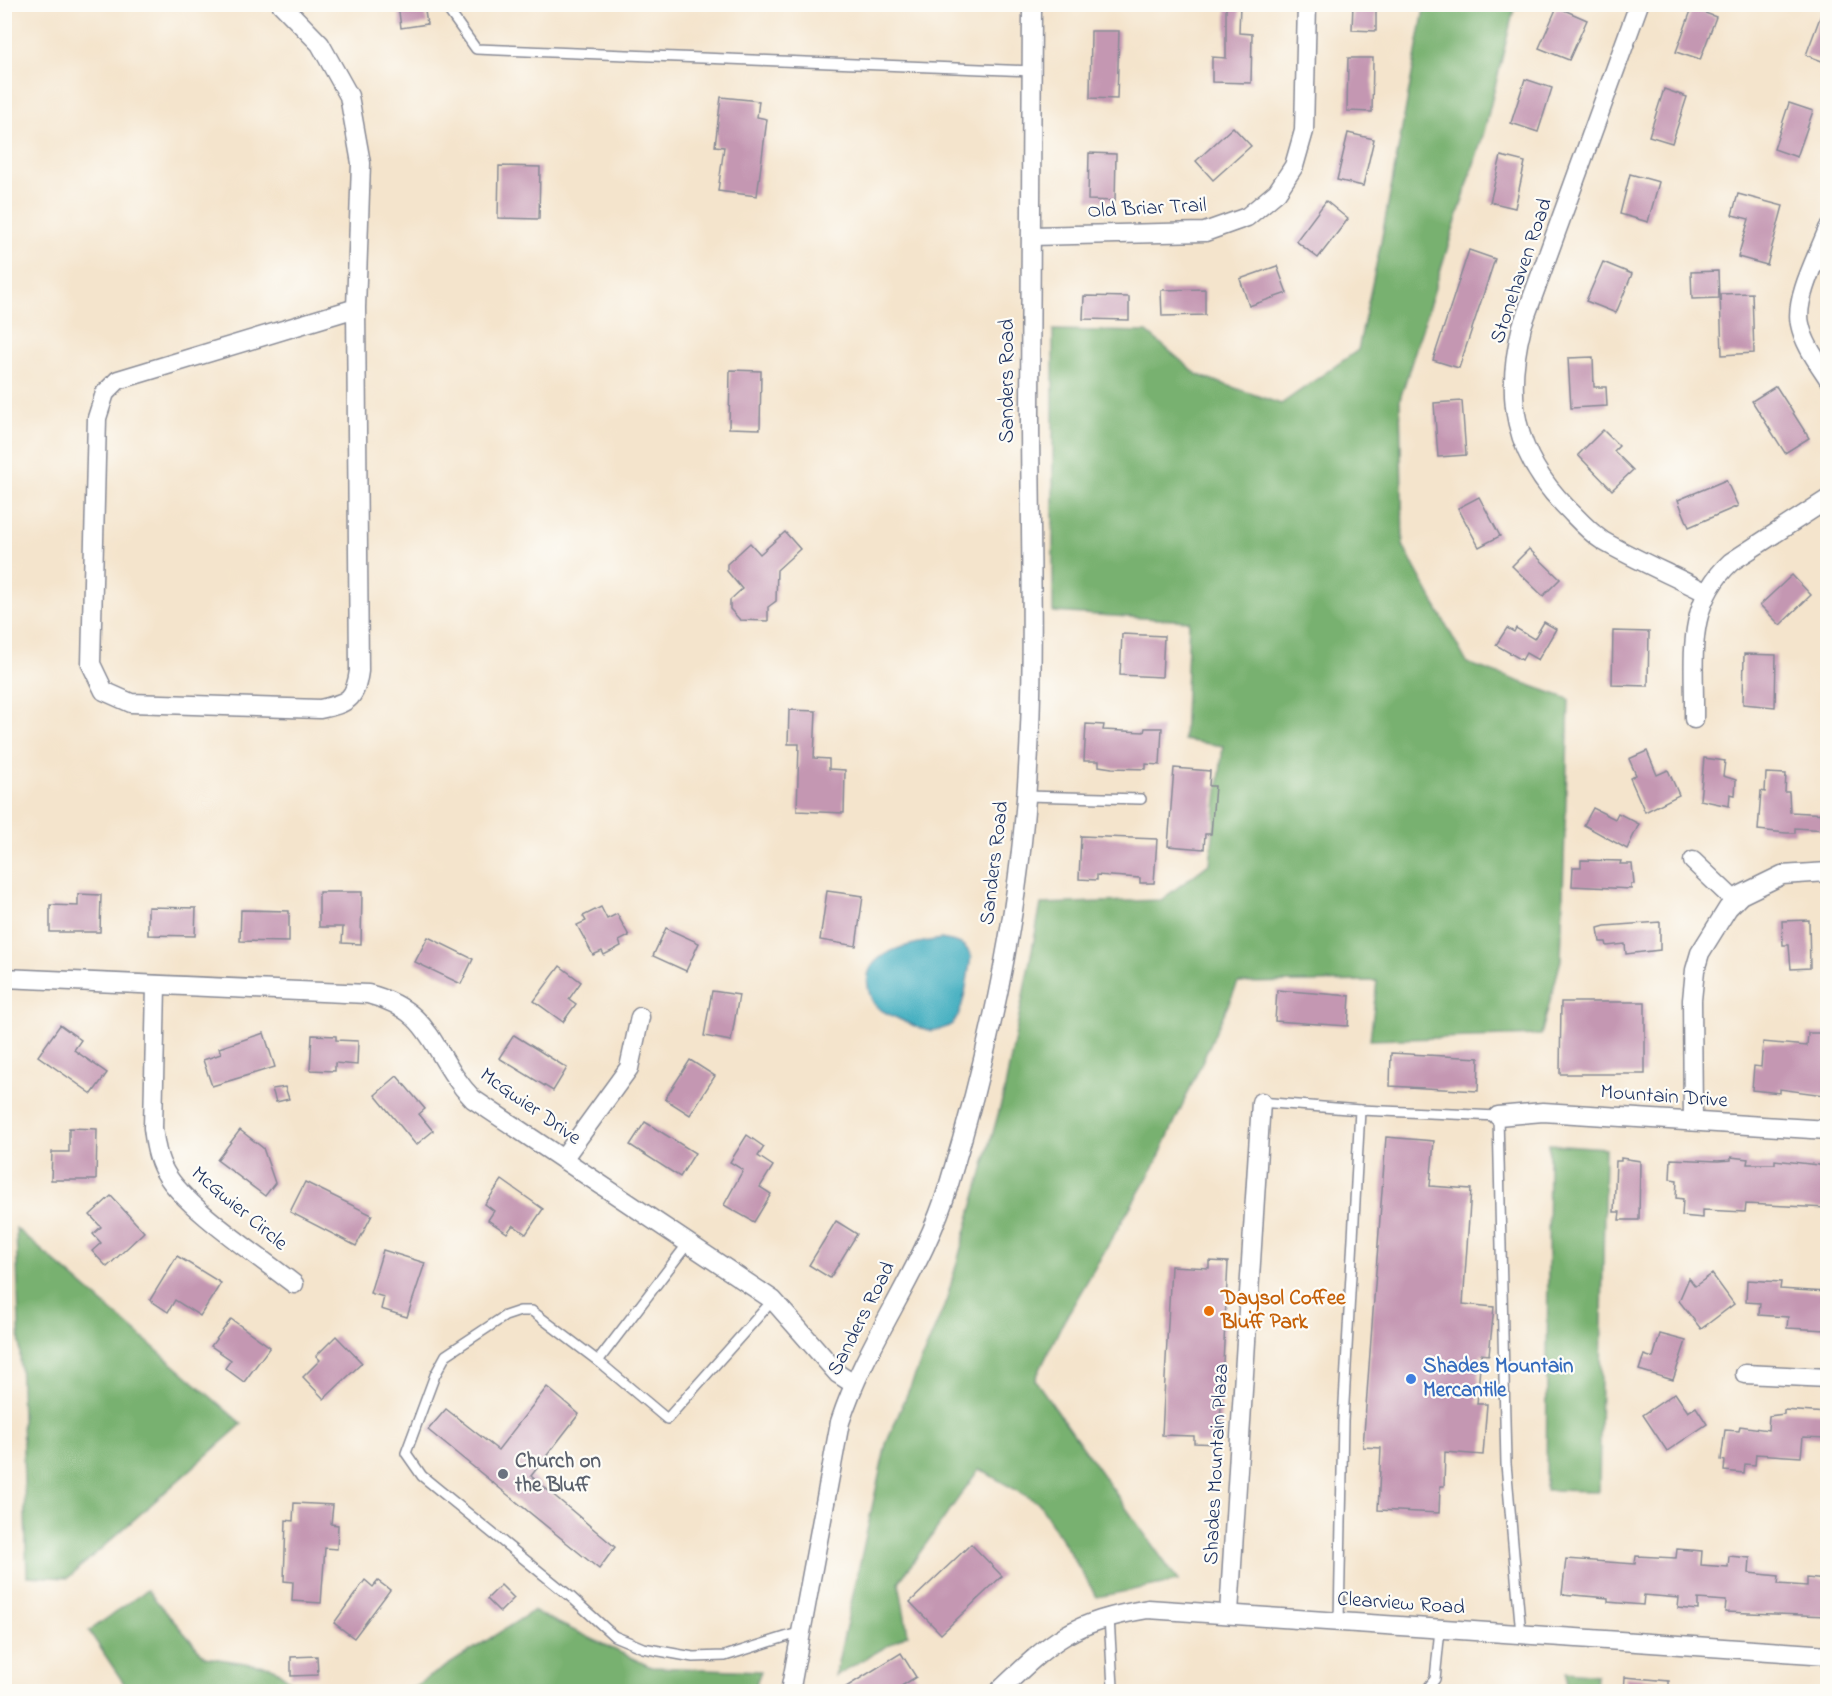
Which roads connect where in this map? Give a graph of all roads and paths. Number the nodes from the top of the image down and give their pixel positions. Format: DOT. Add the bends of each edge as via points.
graph roads {
  1 [pos="281,4"];
  2 [pos="448,4"];
  3 [pos="1032,4"];
  4 [pos="1307,4"];
  5 [pos="1639,4"];
  6 [pos="1032,72"];
  7 [pos="1827,229"];
  8 [pos="1031,236"];
  9 [pos="356,308"];
  10 [pos="1827,378"];
  11 [pos="1827,499"];
  12 [pos="1705,592"];
  13 [pos="1694,719"];
  14 [pos="1026,796"];
  15 [pos="1141,799"];
  16 [pos="1693,861"];
  17 [pos="1827,872"];
  18 [pos="1735,901"];
  19 [pos="4,978"];
  20 [pos="156,985"];
  21 [pos="640,1017"];
  22 [pos="1261,1102"];
  23 [pos="1360,1110"];
  24 [pos="1498,1116"];
  25 [pos="1693,1121"];
  26 [pos="1827,1130"];
  27 [pos="563,1159"];
  28 [pos="689,1242"];
  29 [pos="294,1284"];
  30 [pos="773,1300"];
  31 [pos="598,1362"];
  32 [pos="1745,1374"];
  33 [pos="1827,1378"];
  34 [pos="852,1383"];
  35 [pos="1229,1613"];
  36 [pos="1109,1615"];
  37 [pos="1339,1622"];
  38 [pos="1440,1629"];
  39 [pos="801,1632"];
  40 [pos="1521,1634"];
  41 [pos="1827,1655"];
  42 [pos="1113,1687"];
  43 [pos="790,1692"];
  44 [pos="998,1692"];
  45 [pos="1425,1692"];
  1 -- 9 [label="street" via="320,44 349,96 360,163"];
  2 -- 6 [label="lane" via="449,12 476,49"];
  3 -- 6 [label="street, Sanders Road"];
  4 -- 8 [label="street, Old Briar Trail" via="1304,131 1294,166 1277,192 1247,217 1205,232"];
  5 -- 12 [label="street, Stonehaven Road" via="1522,326 1515,364 1515,412 1530,462 1547,487 1585,527"];
  6 -- 8 [label="street, Sanders Road"];
  7 -- 10 [label="street" via="1799,308 1799,322 1807,346"];
  8 -- 14 [label="street, Sanders Road"];
  9 -- 9 [label="street" via="356,691 344,704 320,709 131,703 104,691 91,664 97,418 105,393 118,380"];
  11 -- 12 [label="street" via="1731,562"];
  12 -- 13 [label="street" via="1697,612"];
  14 -- 15 [label="lane"];
  14 -- 34 [label="street, Sanders Road" via="997,996 948,1189 921,1254"];
  16 -- 18 [label="street"];
  17 -- 18 [label="street" via="1782,875"];
  18 -- 25 [label="street" via="1708,938 1695,970"];
  19 -- 20 [label="street, McGwier Drive"];
  20 -- 27 [label="street, McGwier Drive" via="368,994 387,999 419,1020 454,1078 473,1099"];
  20 -- 29 [label="street, McGwier Circle" via="153,1128 164,1171 184,1197"];
  21 -- 27 [label="street" via="629,1068"];
  22 -- 23 [label="lane"];
  22 -- 35 [label="street, Shades Mountain Plaza"];
  23 -- 24 [label="lane"];
  23 -- 37 [label="lane" via="1343,1421"];
  24 -- 25 [label="street, Mountain Drive" via="1543,1112"];
  24 -- 40 [label="lane" via="1506,1464"];
  25 -- 26 [label="street, Mountain Drive"];
  27 -- 28 [label="street, McGwier Drive"];
  28 -- 30 [label="street, McGwier Drive"];
  28 -- 31 [label="lane"];
  30 -- 31 [label="lane" via="667,1419"];
  30 -- 34 [label="street, McGwier Drive" via="838,1374"];
  31 -- 39 [label="lane" via="532,1311 506,1316 446,1355 406,1453 422,1476 614,1636 643,1648 693,1657 725,1656"];
  32 -- 33 [label="street"];
  34 -- 39 [label="street, Sanders Road" via="840,1422"];
  35 -- 36 [label="street, Clearview Road" via="1148,1609"];
  35 -- 37 [label="street, Clearview Road"];
  36 -- 42 [label="lane"];
  36 -- 44 [label="street, Clearview Road" via="1071,1630 1042,1650"];
  37 -- 38 [label="street, Clearview Road"];
  38 -- 40 [label="street, Clearview Road"];
  38 -- 45 [label="lane" via="1435,1679"];
  39 -- 43 [label="street, Sanders Road"];
  40 -- 41 [label="street, Clearview Road"];
}
